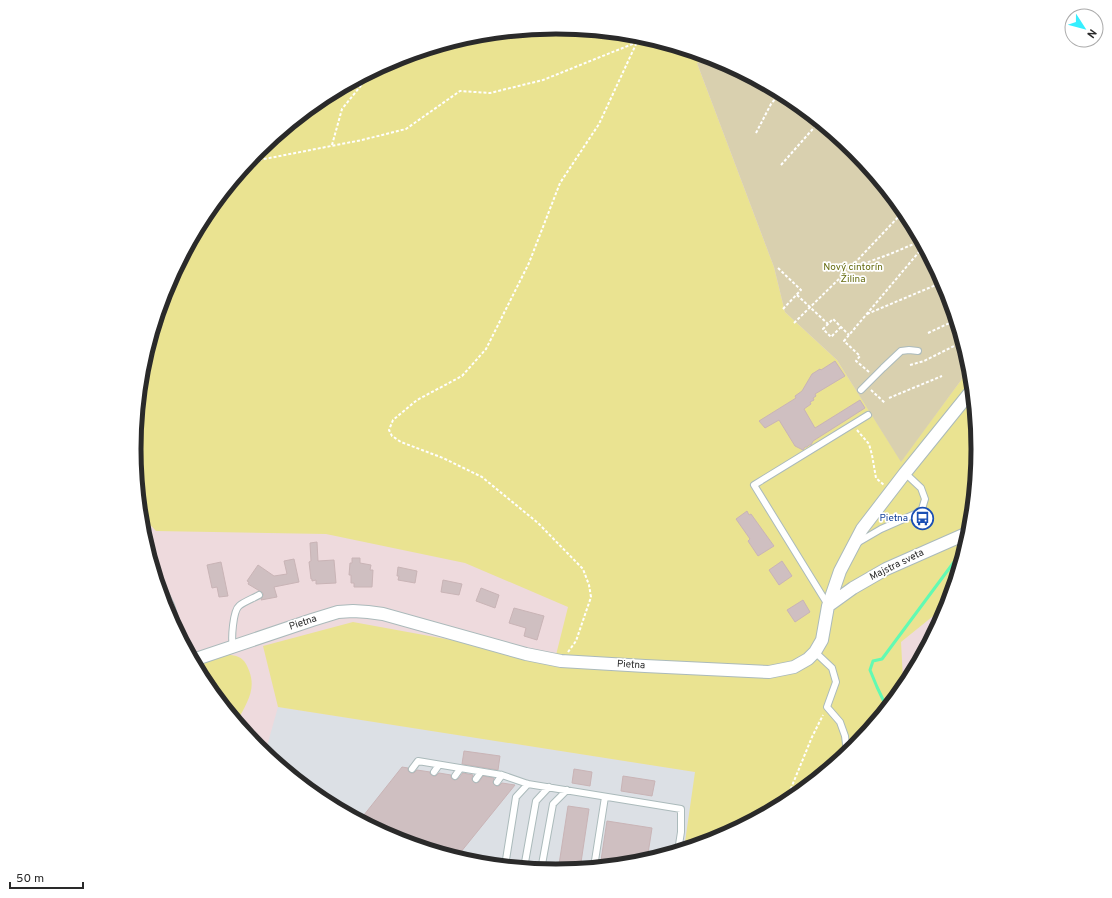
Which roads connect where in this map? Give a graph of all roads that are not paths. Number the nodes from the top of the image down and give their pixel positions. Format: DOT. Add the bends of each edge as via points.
graph roads {
  1 [pos="918,351"];
  2 [pos="864,388"];
  3 [pos="967,396"];
  4 [pos="868,415"];
  5 [pos="905,473"];
  6 [pos="962,536"];
  7 [pos="854,544"];
  8 [pos="259,595"];
  9 [pos="828,606"];
  10 [pos="233,646"];
  11 [pos="815,652"];
  12 [pos="198,658"];
  13 [pos="846,745"];
  14 [pos="440,765"];
  15 [pos="412,769"];
  16 [pos="460,769"];
  17 [pos="434,772"];
  18 [pos="481,772"];
  19 [pos="502,775"];
  20 [pos="455,776"];
  21 [pos="476,779"];
  22 [pos="497,782"];
  23 [pos="528,784"];
  24 [pos="549,787"];
  25 [pos="567,790"];
  26 [pos="605,796"];
  27 [pos="679,845"];
  28 [pos="506,860"];
  29 [pos="595,862"];
  30 [pos="525,863"];
  31 [pos="542,863"];
  1 -- 2 [label="lane" via="901,352"];
  3 -- 5 [label="street, Pietna"];
  4 -- 9 [label="lane" via="754,485"];
  5 -- 7 [label="street, Pietna" via="871,516"];
  5 -- 7 [label="lane" via="921,488 925,499 922,509"];
  6 -- 9 [label="street, Majstra sveta" via="886,569"];
  7 -- 9 [label="street, Pietna" via="840,571"];
  8 -- 10 [label="lane" via="239,606 236,611"];
  9 -- 11 [label="street, Pietna" via="822,640"];
  10 -- 11 [label="street, Pietna" via="338,612 353,611 400,618 526,654 561,661 769,672 794,667"];
  10 -- 12 [label="street, Pietna"];
  11 -- 13 [label="lane" via="832,668 836,682 827,707 840,722"];
  14 -- 15 [label="lane" via="418,762"];
  14 -- 16 [label="lane"];
  14 -- 17 [label="lane"];
  16 -- 18 [label="lane"];
  16 -- 20 [label="lane"];
  18 -- 19 [label="lane"];
  18 -- 21 [label="lane"];
  19 -- 22 [label="lane"];
  19 -- 23 [label="lane"];
  23 -- 24 [label="lane"];
  23 -- 28 [label="lane" via="516,797"];
  24 -- 25 [label="lane"];
  24 -- 30 [label="lane" via="536,801"];
  25 -- 26 [label="lane"];
  25 -- 31 [label="lane" via="553,804"];
  26 -- 27 [label="lane" via="681,809"];
  26 -- 29 [label="lane"];
}
